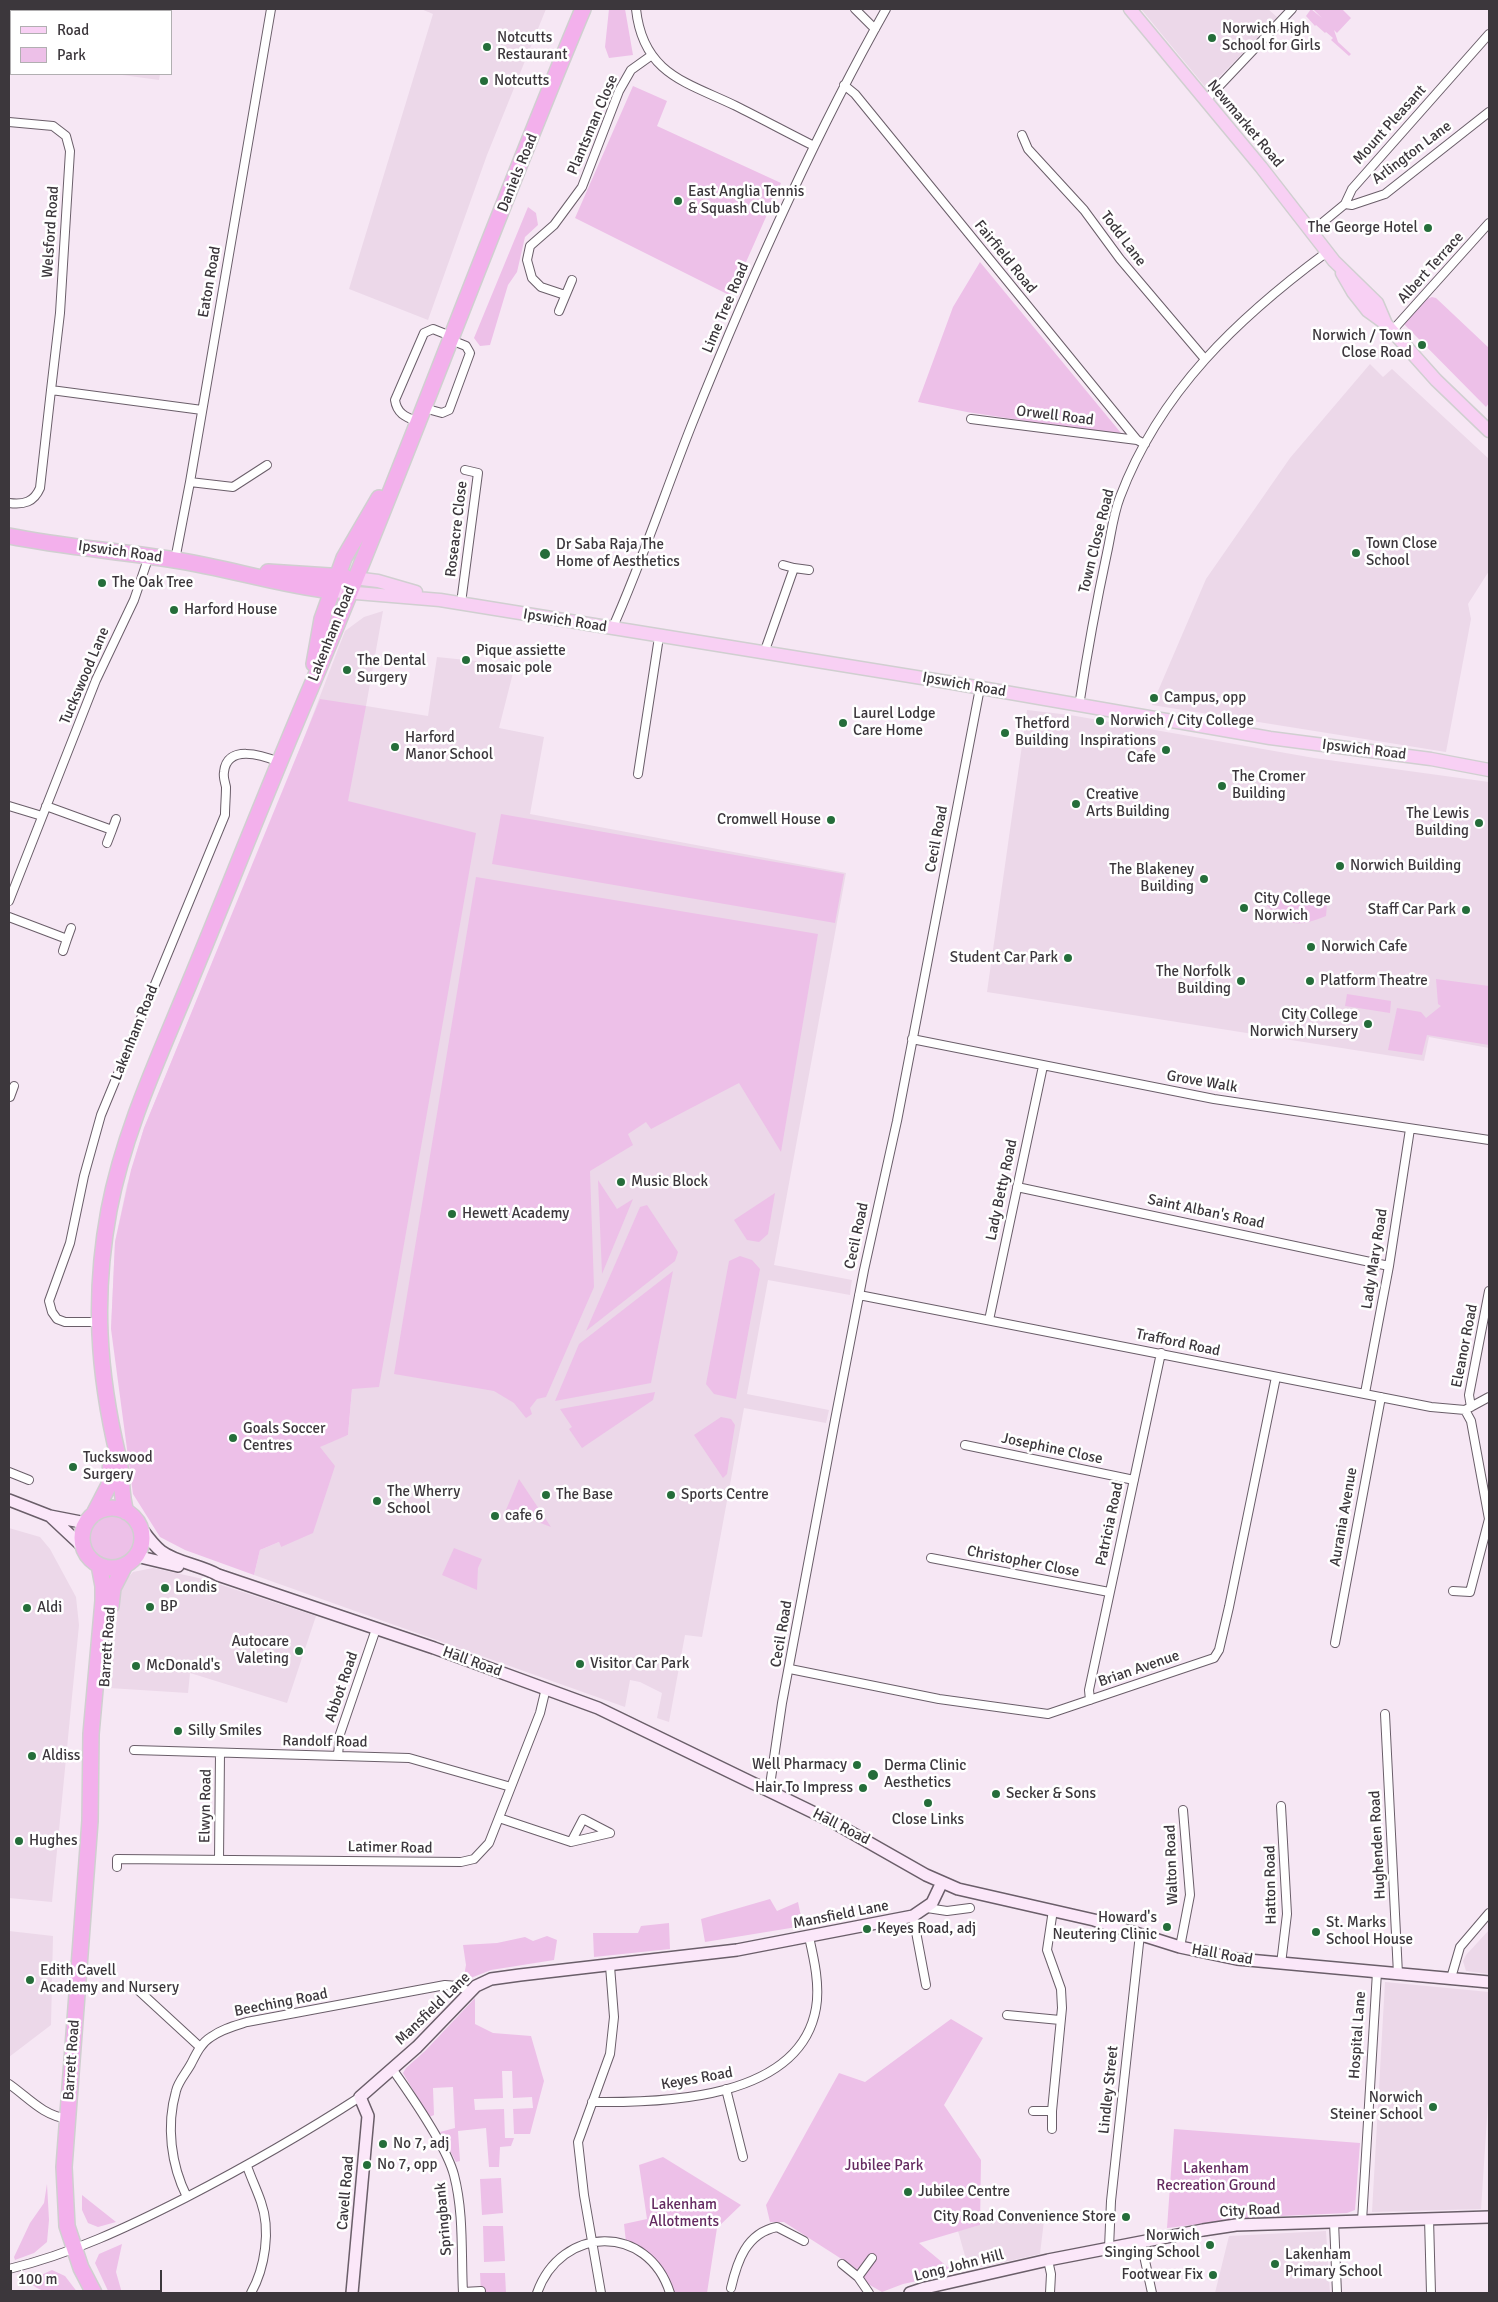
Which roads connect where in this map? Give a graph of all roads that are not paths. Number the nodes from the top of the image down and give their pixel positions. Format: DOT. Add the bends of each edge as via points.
graph roads {
  1 [pos="271,9"];
  2 [pos="583,9"];
  3 [pos="636,9"];
  4 [pos="855,9"];
  5 [pos="886,9"];
  6 [pos="1130,9"];
  7 [pos="1292,9"];
  8 [pos="875,29"];
  9 [pos="1489,34"];
  10 [pos="652,55"];
  11 [pos="844,85"];
  12 [pos="1205,101"];
  13 [pos="1489,112"];
  14 [pos="9,122"];
  15 [pos="1022,135"];
  16 [pos="814,146"];
  17 [pos="1345,204"];
  18 [pos="1489,223"];
  19 [pos="1311,232"];
  20 [pos="1330,256"];
  21 [pos="572,280"];
  22 [pos="565,295"];
  23 [pos="559,311"];
  24 [pos="1389,328"];
  25 [pos="452,338"];
  26 [pos="1204,358"];
  27 [pos="51,390"];
  28 [pos="202,410"];
  29 [pos="421,415"];
  30 [pos="970,419"];
  31 [pos="1489,431"];
  32 [pos="1137,440"];
  33 [pos="1145,444"];
  34 [pos="403,458"];
  35 [pos="267,465"];
  36 [pos="465,470"];
  37 [pos="190,482"];
  38 [pos="9,504"];
  39 [pos="9,536"];
  40 [pos="149,556"];
  41 [pos="175,560"];
  42 [pos="782,566"];
  43 [pos="794,568"];
  44 [pos="232,570"];
  45 [pos="809,570"];
  46 [pos="337,576"];
  47 [pos="352,585"];
  48 [pos="332,592"];
  49 [pos="461,603"];
  50 [pos="612,628"];
  51 [pos="658,637"];
  52 [pos="764,652"];
  53 [pos="980,688"];
  54 [pos="310,690"];
  55 [pos="1079,706"];
  56 [pos="279,762"];
  57 [pos="1489,770"];
  58 [pos="638,774"];
  59 [pos="9,806"];
  60 [pos="46,806"];
  61 [pos="42,816"];
  62 [pos="116,819"];
  63 [pos="112,830"];
  64 [pos="107,843"];
  65 [pos="9,901"];
  66 [pos="9,918"];
  67 [pos="71,928"];
  68 [pos="67,939"];
  69 [pos="63,951"];
  70 [pos="912,1039"];
  71 [pos="1043,1066"];
  72 [pos="14,1086"];
  73 [pos="9,1098"];
  74 [pos="1410,1129"];
  75 [pos="1489,1140"];
  76 [pos="1017,1186"];
  77 [pos="1389,1266"];
  78 [pos="1489,1291"];
  79 [pos="859,1295"];
  80 [pos="989,1320"];
  81 [pos="99,1322"];
  82 [pos="1161,1353"];
  83 [pos="1276,1377"];
  84 [pos="1365,1393"];
  85 [pos="1382,1397"];
  86 [pos="1489,1397"];
  87 [pos="1468,1409"];
  88 [pos="113,1442"];
  89 [pos="965,1445"];
  90 [pos="9,1472"];
  91 [pos="29,1480"];
  92 [pos="1134,1480"];
  93 [pos="9,1500"];
  94 [pos="126,1512"];
  95 [pos="50,1516"];
  96 [pos="90,1518"];
  97 [pos="138,1524"];
  98 [pos="83,1547"];
  99 [pos="932,1558"];
  100 [pos="130,1560"];
  101 [pos="99,1565"];
  102 [pos="218,1575"];
  103 [pos="1453,1591"];
  104 [pos="1109,1592"];
  105 [pos="1470,1592"];
  106 [pos="1477,1598"];
  107 [pos="376,1629"];
  108 [pos="1335,1643"];
  109 [pos="790,1669"];
  110 [pos="546,1688"];
  111 [pos="1090,1700"];
  112 [pos="1385,1714"];
  113 [pos="134,1750"];
  114 [pos="220,1753"];
  115 [pos="338,1755"];
  116 [pos="511,1787"];
  117 [pos="769,1792"];
  118 [pos="1281,1806"];
  119 [pos="1183,1810"];
  120 [pos="499,1818"];
  121 [pos="90,1821"];
  122 [pos="571,1842"];
  123 [pos="118,1849"];
  124 [pos="218,1860"];
  125 [pos="942,1882"];
  126 [pos="927,1908"];
  127 [pos="970,1908"];
  128 [pos="1053,1910"];
  129 [pos="1489,1913"];
  130 [pos="913,1916"];
  131 [pos="1140,1934"];
  132 [pos="809,1936"];
  133 [pos="1180,1947"];
  134 [pos="1281,1964"];
  135 [pos="610,1966"];
  136 [pos="1376,1972"];
  137 [pos="1398,1974"];
  138 [pos="1451,1978"];
  139 [pos="1489,1982"];
  140 [pos="926,1985"];
  141 [pos="137,1990"];
  142 [pos="470,1992"];
  143 [pos="1024,2008"];
  144 [pos="1007,2015"];
  145 [pos="1024,2017"];
  146 [pos="1060,2020"];
  147 [pos="200,2047"];
  148 [pos="393,2070"];
  149 [pos="9,2084"];
  150 [pos="726,2089"];
  151 [pos="360,2097"];
  152 [pos="592,2102"];
  153 [pos="1033,2111"];
  154 [pos="1052,2111"];
  155 [pos="68,2119"];
  156 [pos="1052,2129"];
  157 [pos="742,2157"];
  158 [pos="247,2166"];
  159 [pos="187,2196"];
  160 [pos="1489,2216"];
  161 [pos="1429,2218"];
  162 [pos="1362,2221"];
  163 [pos="1334,2222"];
  164 [pos="804,2241"];
  165 [pos="592,2242"];
  166 [pos="1141,2242"];
  167 [pos="74,2248"];
  168 [pos="1109,2248"];
  169 [pos="872,2258"];
  170 [pos="1048,2260"];
  171 [pos="842,2264"];
  172 [pos="1016,2267"];
  173 [pos="9,2269"];
  174 [pos="858,2277"];
  175 [pos="732,2288"];
  176 [pos="481,2291"];
  177 [pos="94,2293"];
  178 [pos="251,2293"];
  179 [pos="352,2293"];
  180 [pos="463,2293"];
  181 [pos="537,2293"];
  182 [pos="601,2293"];
  183 [pos="670,2293"];
  184 [pos="869,2293"];
  185 [pos="910,2293"];
  186 [pos="1050,2293"];
  187 [pos="1152,2293"];
  188 [pos="1337,2293"];
  189 [pos="1431,2293"];
  1 -- 28 [label="street, Eaton Road"];
  2 -- 25 [label="highway, Daniels Road"];
  3 -- 10 [label="street" via="639,28"];
  4 -- 8 [label="street"];
  5 -- 8 [label="street, Lime Tree Road"];
  6 -- 12 [label="main road, Newmarket Road"];
  7 -- 12 [label="street"];
  8 -- 11 [label="street, Lime Tree Road"];
  9 -- 17 [label="street, Mount Pleasant" via="1352,189"];
  10 -- 16 [label="street" via="679,81"];
  10 -- 22 [label="street, Plantsman Close" via="632,70 619,91 582,187 554,225 530,246 527,260 532,278 541,287"];
  11 -- 16 [label="street, Lime Tree Road"];
  11 -- 32 [label="street, Fairfield Road" via="855,94"];
  12 -- 19 [label="main road, Newmarket Road"];
  13 -- 17 [label="street, Arlington Lane" via="1385,194 1352,205"];
  14 -- 27 [label="street, Welsford Road" via="53,126 66,136 70,152 60,313"];
  15 -- 26 [label="street, Todd Lane" via="1028,149 1084,210 1120,259"];
  16 -- 50 [label="street, Lime Tree Road" via="706,389"];
  17 -- 19 [label="street, Mount Pleasant"];
  18 -- 24 [label="street, Albert Terrace"];
  19 -- 20 [label="main road, Newmarket Road"];
  20 -- 24 [label="main road, Newmarket Road" via="1377,303"];
  20 -- 26 [label="street, Town Close Road" via="1274,291"];
  21 -- 22 [label="street"];
  22 -- 23 [label="street"];
  24 -- 31 [label="main road, Newmarket Road" via="1436,380"];
  25 -- 29 [label="highway, Daniels Road"];
  25 -- 29 [label="street" via="466,346 470,353 449,410"];
  25 -- 29 [label="street" via="433,329 424,333 395,400 402,415"];
  26 -- 33 [label="street, Town Close Road" via="1165,408"];
  27 -- 28 [label="street"];
  27 -- 38 [label="street, Welsford Road" via="40,488 27,503"];
  28 -- 37 [label="street, Eaton Road"];
  29 -- 34 [label="highway, Daniels Road"];
  30 -- 32 [label="street, Orwell Road"];
  32 -- 33 [label="street, Fairfield Road"];
  33 -- 55 [label="street, Town Close Road" via="1119,498 1092,619"];
  34 -- 46 [label="highway, Daniels Road" via="344,558"];
  34 -- 47 [label="highway, Daniels Road"];
  35 -- 37 [label="street" via="233,488"];
  36 -- 49 [label="street, Roseacre Close" via="478,473"];
  37 -- 41 [label="street, Eaton Road"];
  39 -- 40 [label="highway, Ipswich Road"];
  40 -- 41 [label="highway, Ipswich Road"];
  40 -- 60 [label="street, Tuckswood Lane" via="134,600 96,680"];
  41 -- 44 [label="highway, Ipswich Road"];
  42 -- 43 [label="street"];
  43 -- 45 [label="street"];
  43 -- 52 [label="street"];
  44 -- 46 [label="highway, Ipswich Road"];
  44 -- 48 [label="highway, Ipswich Road" via="302,588"];
  46 -- 47 [label="highway, Ipswich Road"];
  46 -- 48 [label="highway, Lakenham Road"];
  47 -- 48 [label="highway"];
  47 -- 49 [label="main road, Ipswich Road"];
  47 -- 54 [label="highway, Lakenham Road"];
  48 -- 54 [label="highway, Lakenham Road" via="322,619"];
  49 -- 50 [label="main road, Ipswich Road"];
  50 -- 51 [label="main road, Ipswich Road"];
  51 -- 52 [label="main road, Ipswich Road"];
  51 -- 58 [label="street"];
  52 -- 53 [label="main road, Ipswich Road"];
  53 -- 55 [label="main road, Ipswich Road"];
  53 -- 70 [label="street, Cecil Road"];
  54 -- 56 [label="highway, Lakenham Road"];
  55 -- 57 [label="main road, Ipswich Road"];
  56 -- 81 [label="highway, Lakenham Road" via="129,1136 110,1204 99,1280"];
  56 -- 81 [label="street, Lakenham Road" via="256,754 239,754 231,757 226,765 223,774 225,815 101,1115 70,1243 49,1301 57,1319"];
  59 -- 61 [label="street"];
  60 -- 61 [label="street, Tuckswood Lane"];
  60 -- 63 [label="street"];
  61 -- 65 [label="street, Tuckswood Lane"];
  62 -- 63 [label="street"];
  63 -- 64 [label="street"];
  66 -- 68 [label="street"];
  67 -- 68 [label="street"];
  68 -- 69 [label="street"];
  70 -- 71 [label="street, Grove Walk"];
  70 -- 79 [label="street, Cecil Road"];
  71 -- 74 [label="street, Grove Walk" via="1214,1099"];
  71 -- 76 [label="street, Lady Betty Road"];
  72 -- 73 [label="street"];
  74 -- 75 [label="street, Grove Walk"];
  74 -- 77 [label="street, Lady Mary Road"];
  76 -- 77 [label="street, Saint Alban's Road"];
  76 -- 80 [label="street, Lady Betty Road"];
  77 -- 84 [label="street, Lady Mary Road"];
  78 -- 87 [label="street, Eleanor Road"];
  79 -- 80 [label="street, Trafford Road"];
  79 -- 109 [label="street, Cecil Road"];
  80 -- 82 [label="street, Trafford Road"];
  81 -- 88 [label="highway, Lakenham Road"];
  82 -- 83 [label="street, Trafford Road"];
  82 -- 92 [label="street, Patricia Road"];
  83 -- 84 [label="street, Trafford Road"];
  83 -- 111 [label="street, Brian Avenue" via="1229,1608 1214,1658"];
  84 -- 85 [label="street, Trafford Road"];
  85 -- 87 [label="street, Trafford Road" via="1454,1411"];
  85 -- 108 [label="street, Aurania Avenue"];
  86 -- 87 [label="street"];
  87 -- 105 [label="street, Eleanor Road" via="1489,1519"];
  88 -- 94 [label="highway, Lakenham Road" via="119,1458 122,1502"];
  88 -- 96 [label="highway, Lakenham Road" via="109,1486"];
  89 -- 92 [label="street, Josephine Close"];
  90 -- 91 [label="street"];
  92 -- 104 [label="street, Patricia Road"];
  93 -- 95 [label="street"];
  94 -- 96 [label="highway" via="108,1509"];
  94 -- 97 [label="highway, Hall Road"];
  95 -- 96 [label="street"];
  95 -- 98 [label="street"];
  96 -- 98 [label="highway" via="82,1536"];
  97 -- 100 [label="highway" via="142,1535 140,1547"];
  97 -- 102 [label="street, Hall Road" via="160,1550"];
  98 -- 101 [label="highway" via="89,1558"];
  99 -- 104 [label="street, Christopher Close"];
  100 -- 101 [label="highway, Hall Road" via="111,1568"];
  100 -- 102 [label="street, Hall Road" via="162,1561 202,1574"];
  100 -- 121 [label="highway, Barrett Road" via="113,1588 103,1724"];
  101 -- 121 [label="highway, Barrett Road" via="103,1586 91,1734"];
  102 -- 107 [label="street, Hall Road"];
  103 -- 105 [label="street"];
  104 -- 111 [label="street, Patricia Road" via="1089,1690"];
  105 -- 106 [label="street"];
  107 -- 110 [label="street, Hall Road"];
  107 -- 115 [label="street, Abbot Road" via="340,1734"];
  109 -- 111 [label="street, Brian Avenue" via="939,1699 1048,1714"];
  109 -- 117 [label="street, Cecil Road"];
  110 -- 116 [label="street, Latimer Road"];
  110 -- 117 [label="street, Hall Road" via="598,1708"];
  112 -- 137 [label="street, Hughenden Road"];
  113 -- 114 [label="street, Randolf Road"];
  114 -- 115 [label="street, Randolf Road"];
  114 -- 124 [label="street, Elwyn Road"];
  115 -- 116 [label="street, Randolf Road" via="409,1758"];
  116 -- 120 [label="street, Latimer Road"];
  117 -- 125 [label="street, Hall Road" via="856,1834"];
  118 -- 134 [label="street, Hatton Road" via="1287,1914"];
  119 -- 133 [label="street, Walton Road" via="1190,1895"];
  120 -- 122 [label="street"];
  120 -- 124 [label="street, Latimer Road" via="481,1853 474,1859 461,1862"];
  121 -- 155 [label="highway, Barrett Road"];
  122 -- 122 [label="street" via="583,1819 610,1833 579,1842"];
  123 -- 124 [label="street, Latimer Road" via="117,1863"];
  125 -- 126 [label="street, Mansfield Lane"];
  125 -- 128 [label="street, Hall Road" via="958,1889"];
  126 -- 127 [label="street" via="946,1911"];
  126 -- 130 [label="street, Mansfield Lane"];
  128 -- 131 [label="street, Hall Road"];
  128 -- 146 [label="street" via="1047,1950 1061,1988"];
  129 -- 138 [label="street" via="1460,1947"];
  130 -- 132 [label="street, Mansfield Lane"];
  130 -- 140 [label="street"];
  131 -- 133 [label="street, Hall Road"];
  131 -- 168 [label="street, Lindley Street" via="1111,2201"];
  132 -- 135 [label="street, Mansfield Lane" via="728,1951"];
  132 -- 150 [label="street, Keyes Road" via="816,1979 816,2008 810,2026 788,2059 753,2082"];
  133 -- 134 [label="street, Hall Road"];
  134 -- 136 [label="street, Hall Road"];
  135 -- 142 [label="street, Mansfield Lane" via="492,1979"];
  135 -- 152 [label="street" via="613,2035 603,2078"];
  136 -- 137 [label="street, Hall Road"];
  136 -- 162 [label="street, Hospital Lane"];
  137 -- 138 [label="street, Hall Road"];
  138 -- 139 [label="street, Hall Road"];
  141 -- 147 [label="street"];
  142 -- 147 [label="street, Beeching Road" via="458,1986 445,1985 247,2022 210,2037"];
  142 -- 148 [label="street, Mansfield Lane"];
  143 -- 145 [label="street"];
  144 -- 145 [label="street"];
  145 -- 146 [label="street"];
  146 -- 154 [label="street"];
  147 -- 159 [label="street, Beeching Road" via="176,2089 173,2107 172,2152 178,2178"];
  148 -- 151 [label="street, Mansfield Lane"];
  148 -- 180 [label="street, Springbank" via="454,2173 459,2196"];
  149 -- 155 [label="street" via="50,2116"];
  150 -- 152 [label="street, Keyes Road" via="685,2098"];
  150 -- 157 [label="street"];
  151 -- 158 [label="street, Mansfield Lane"];
  151 -- 179 [label="street, Cavell Road" via="368,2116"];
  152 -- 165 [label="street" via="578,2142"];
  153 -- 154 [label="street"];
  154 -- 156 [label="street"];
  155 -- 167 [label="highway, Barrett Road" via="65,2197 67,2226"];
  158 -- 159 [label="street, Mansfield Lane"];
  158 -- 178 [label="street" via="262,2204 266,2228 265,2249"];
  159 -- 167 [label="street, Mansfield Lane" via="114,2234"];
  160 -- 161 [label="street, City Road"];
  161 -- 162 [label="street, City Road"];
  161 -- 189 [label="street"];
  162 -- 163 [label="street, City Road"];
  163 -- 166 [label="street, City Road" via="1236,2226"];
  163 -- 188 [label="street"];
  164 -- 175 [label="street" via="777,2227 759,2234 742,2251"];
  165 -- 181 [label="street" via="566,2252 553,2263"];
  165 -- 182 [label="street"];
  165 -- 183 [label="street" via="621,2243 647,2256 658,2267"];
  166 -- 168 [label="street, City Road"];
  166 -- 187 [label="street"];
  167 -- 173 [label="street, Mansfield Lane"];
  167 -- 177 [label="highway, Barrett Road" via="80,2268"];
  168 -- 170 [label="street, City Road"];
  169 -- 174 [label="street"];
  170 -- 172 [label="street, City Road"];
  170 -- 186 [label="street"];
  171 -- 174 [label="street"];
  172 -- 185 [label="street, Long John Hill"];
  174 -- 184 [label="street"];
  176 -- 180 [label="street, Springbank"];
}
